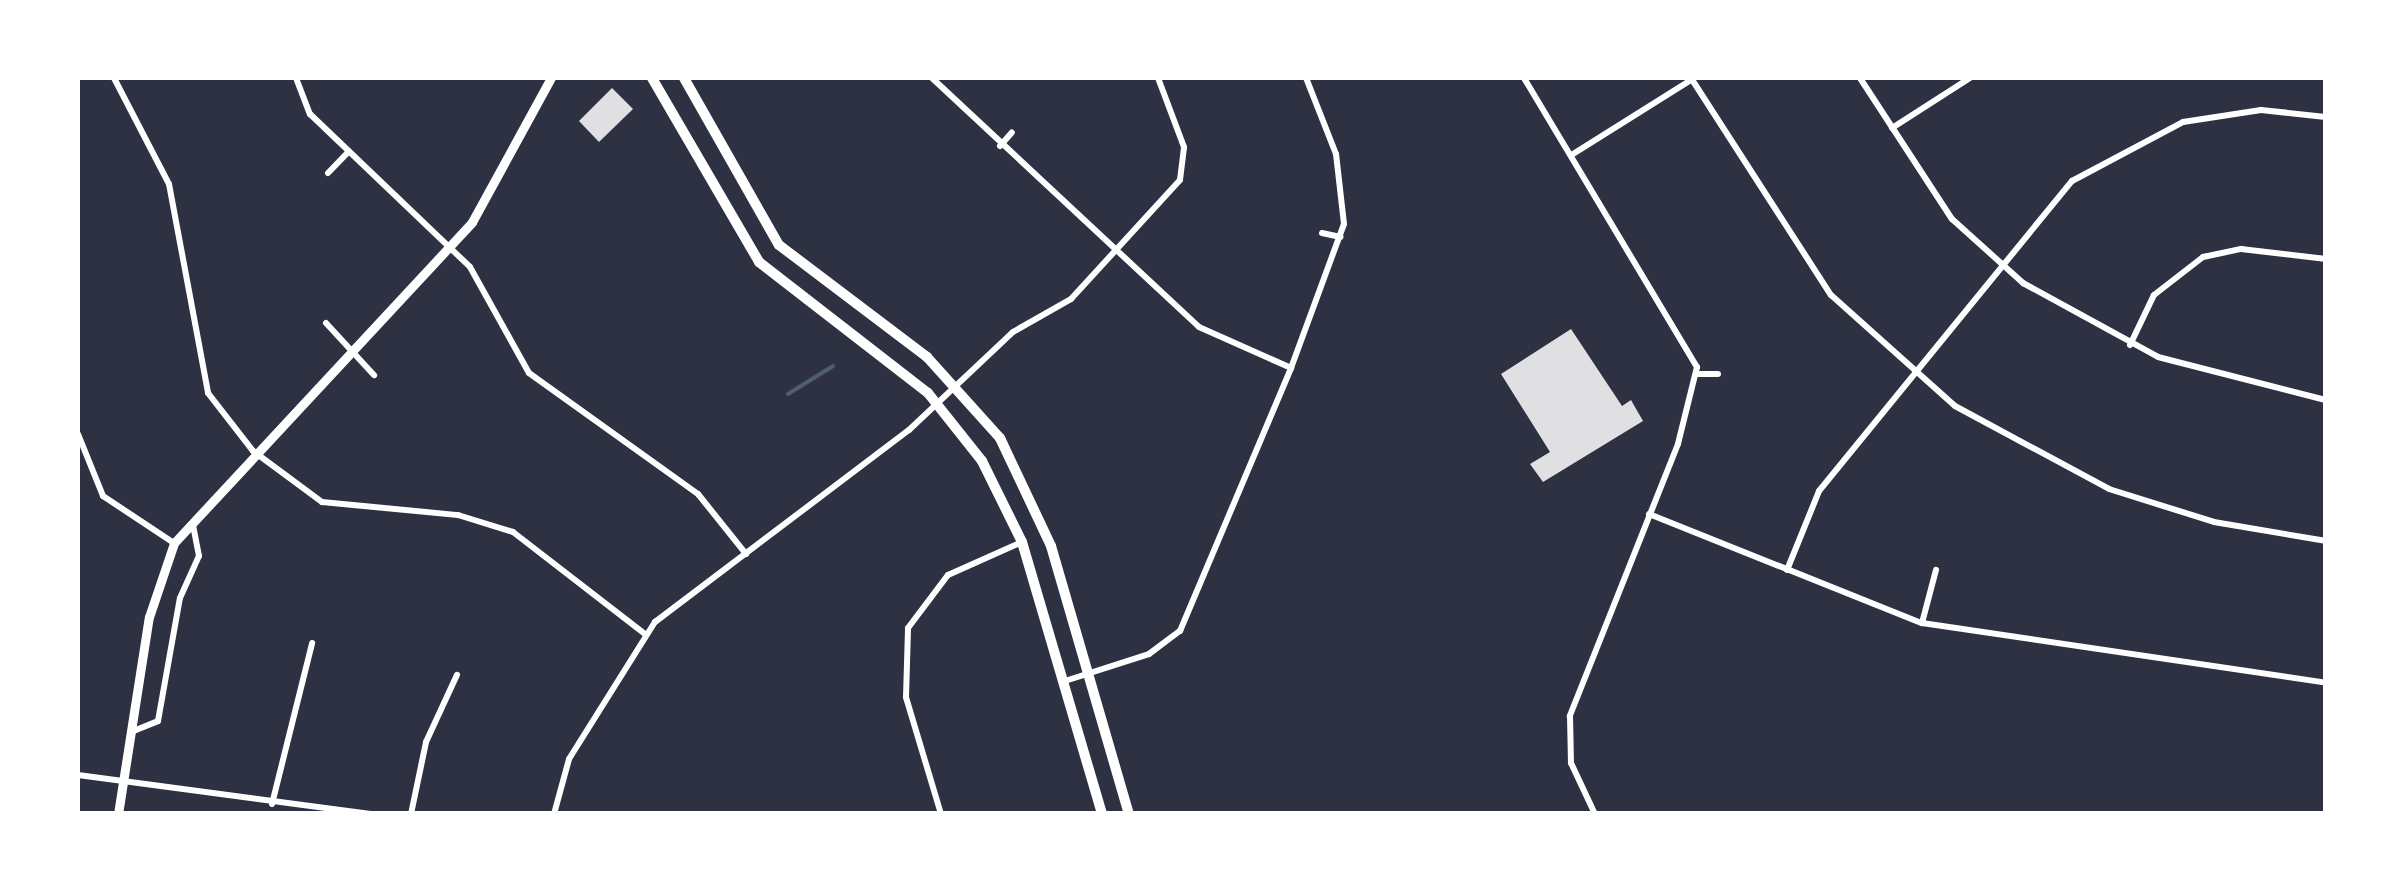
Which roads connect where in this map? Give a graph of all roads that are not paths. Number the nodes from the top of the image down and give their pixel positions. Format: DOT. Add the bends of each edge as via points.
graph roads {
  1 [pos="114,78"];
  2 [pos="296,78"];
  3 [pos="551,78"];
  4 [pos="652,78"];
  5 [pos="684,78"];
  6 [pos="932,78"];
  7 [pos="1158,78"];
  8 [pos="1306,78"];
  9 [pos="1524,78"];
  10 [pos="1692,78"];
  11 [pos="1860,78"];
  12 [pos="1970,78"];
  13 [pos="2326,117"];
  14 [pos="1892,128"];
  15 [pos="1012,132"];
  16 [pos="1000,146"];
  17 [pos="349,151"];
  18 [pos="1573,154"];
  19 [pos="328,173"];
  20 [pos="1322,233"];
  21 [pos="1342,236"];
  22 [pos="450,247"];
  23 [pos="1116,251"];
  24 [pos="2326,259"];
  25 [pos="1998,265"];
  26 [pos="326,323"];
  27 [pos="2130,345"];
  28 [pos="351,350"];
  29 [pos="1291,368"];
  30 [pos="1910,373"];
  31 [pos="1697,374"];
  32 [pos="1718,374"];
  33 [pos="374,375"];
  34 [pos="957,385"];
  35 [pos="2326,400"];
  36 [pos="938,404"];
  37 [pos="78,434"];
  38 [pos="253,452"];
  39 [pos="1649,514"];
  40 [pos="192,518"];
  41 [pos="2326,541"];
  42 [pos="1022,542"];
  43 [pos="174,543"];
  44 [pos="746,554"];
  45 [pos="1788,570"];
  46 [pos="1936,570"];
  47 [pos="1922,624"];
  48 [pos="644,634"];
  49 [pos="312,643"];
  50 [pos="1088,673"];
  51 [pos="457,674"];
  52 [pos="1065,681"];
  53 [pos="2326,682"];
  54 [pos="131,732"];
  55 [pos="78,775"];
  56 [pos="124,782"];
  57 [pos="272,804"];
  58 [pos="118,814"];
  59 [pos="372,814"];
  60 [pos="410,814"];
  61 [pos="554,814"];
  62 [pos="941,814"];
  63 [pos="1102,814"];
  64 [pos="1129,814"];
  65 [pos="1594,814"];
  1 -- 38 [label="street" via="169,184 208,393"];
  2 -- 17 [label="street" via="304,106"];
  3 -- 22 [label="street" via="493,191"];
  4 -- 36 [label="main road" via="759,262"];
  5 -- 34 [label="main road" via="779,245"];
  6 -- 16 [label="street"];
  7 -- 23 [label="street" via="1185,164"];
  8 -- 21 [label="street" via="1341,174"];
  9 -- 18 [label="street"];
  10 -- 18 [label="street"];
  10 -- 30 [label="street" via="1831,295"];
  11 -- 14 [label="street"];
  12 -- 14 [label="street"];
  13 -- 25 [label="street" via="2234,112 2135,139 2052,198"];
  14 -- 25 [label="street" via="1952,219"];
  15 -- 16 [label="street"];
  16 -- 23 [label="street"];
  17 -- 19 [label="street"];
  17 -- 22 [label="street"];
  18 -- 31 [label="street" via="1689,341"];
  20 -- 21 [label="street"];
  21 -- 29 [label="street"];
  22 -- 28 [label="street"];
  22 -- 44 [label="street" via="478,279 529,373 698,494"];
  23 -- 29 [label="street" via="1199,327"];
  23 -- 34 [label="street" via="1071,299 1013,332"];
  24 -- 27 [label="street" via="2241,249 2203,257 2154,295"];
  25 -- 27 [label="street"];
  25 -- 30 [label="street"];
  26 -- 28 [label="street"];
  27 -- 35 [label="street" via="2218,378"];
  28 -- 33 [label="street"];
  28 -- 38 [label="street"];
  29 -- 50 [label="street" via="1180,631 1150,654"];
  30 -- 41 [label="street" via="1998,434 2109,489 2214,522"];
  30 -- 45 [label="street" via="1819,491"];
  31 -- 32 [label="street"];
  31 -- 39 [label="street"];
  34 -- 36 [label="street"];
  34 -- 50 [label="main road" via="1000,438 1040,518"];
  36 -- 42 [label="main road" via="982,460"];
  36 -- 44 [label="street"];
  37 -- 43 [label="street" via="103,496"];
  38 -- 40 [label="street"];
  38 -- 48 [label="street" via="322,502 458,515 513,532"];
  39 -- 45 [label="street"];
  39 -- 65 [label="street" via="1570,716 1571,763"];
  40 -- 43 [label="street"];
  40 -- 54 [label="street" via="198,556 180,598 158,720"];
  42 -- 52 [label="main road"];
  42 -- 62 [label="street" via="948,574 910,623 906,697"];
  43 -- 54 [label="street" via="153,599"];
  44 -- 48 [label="street"];
  45 -- 47 [label="street"];
  46 -- 47 [label="street"];
  47 -- 53 [label="street"];
  48 -- 61 [label="street" via="569,758"];
  49 -- 57 [label="street"];
  50 -- 52 [label="street"];
  50 -- 64 [label="main road"];
  51 -- 60 [label="street" via="426,742"];
  52 -- 63 [label="main road"];
  54 -- 56 [label="street"];
  55 -- 56 [label="street"];
  56 -- 57 [label="street"];
  56 -- 58 [label="street"];
  57 -- 59 [label="street"];
}
